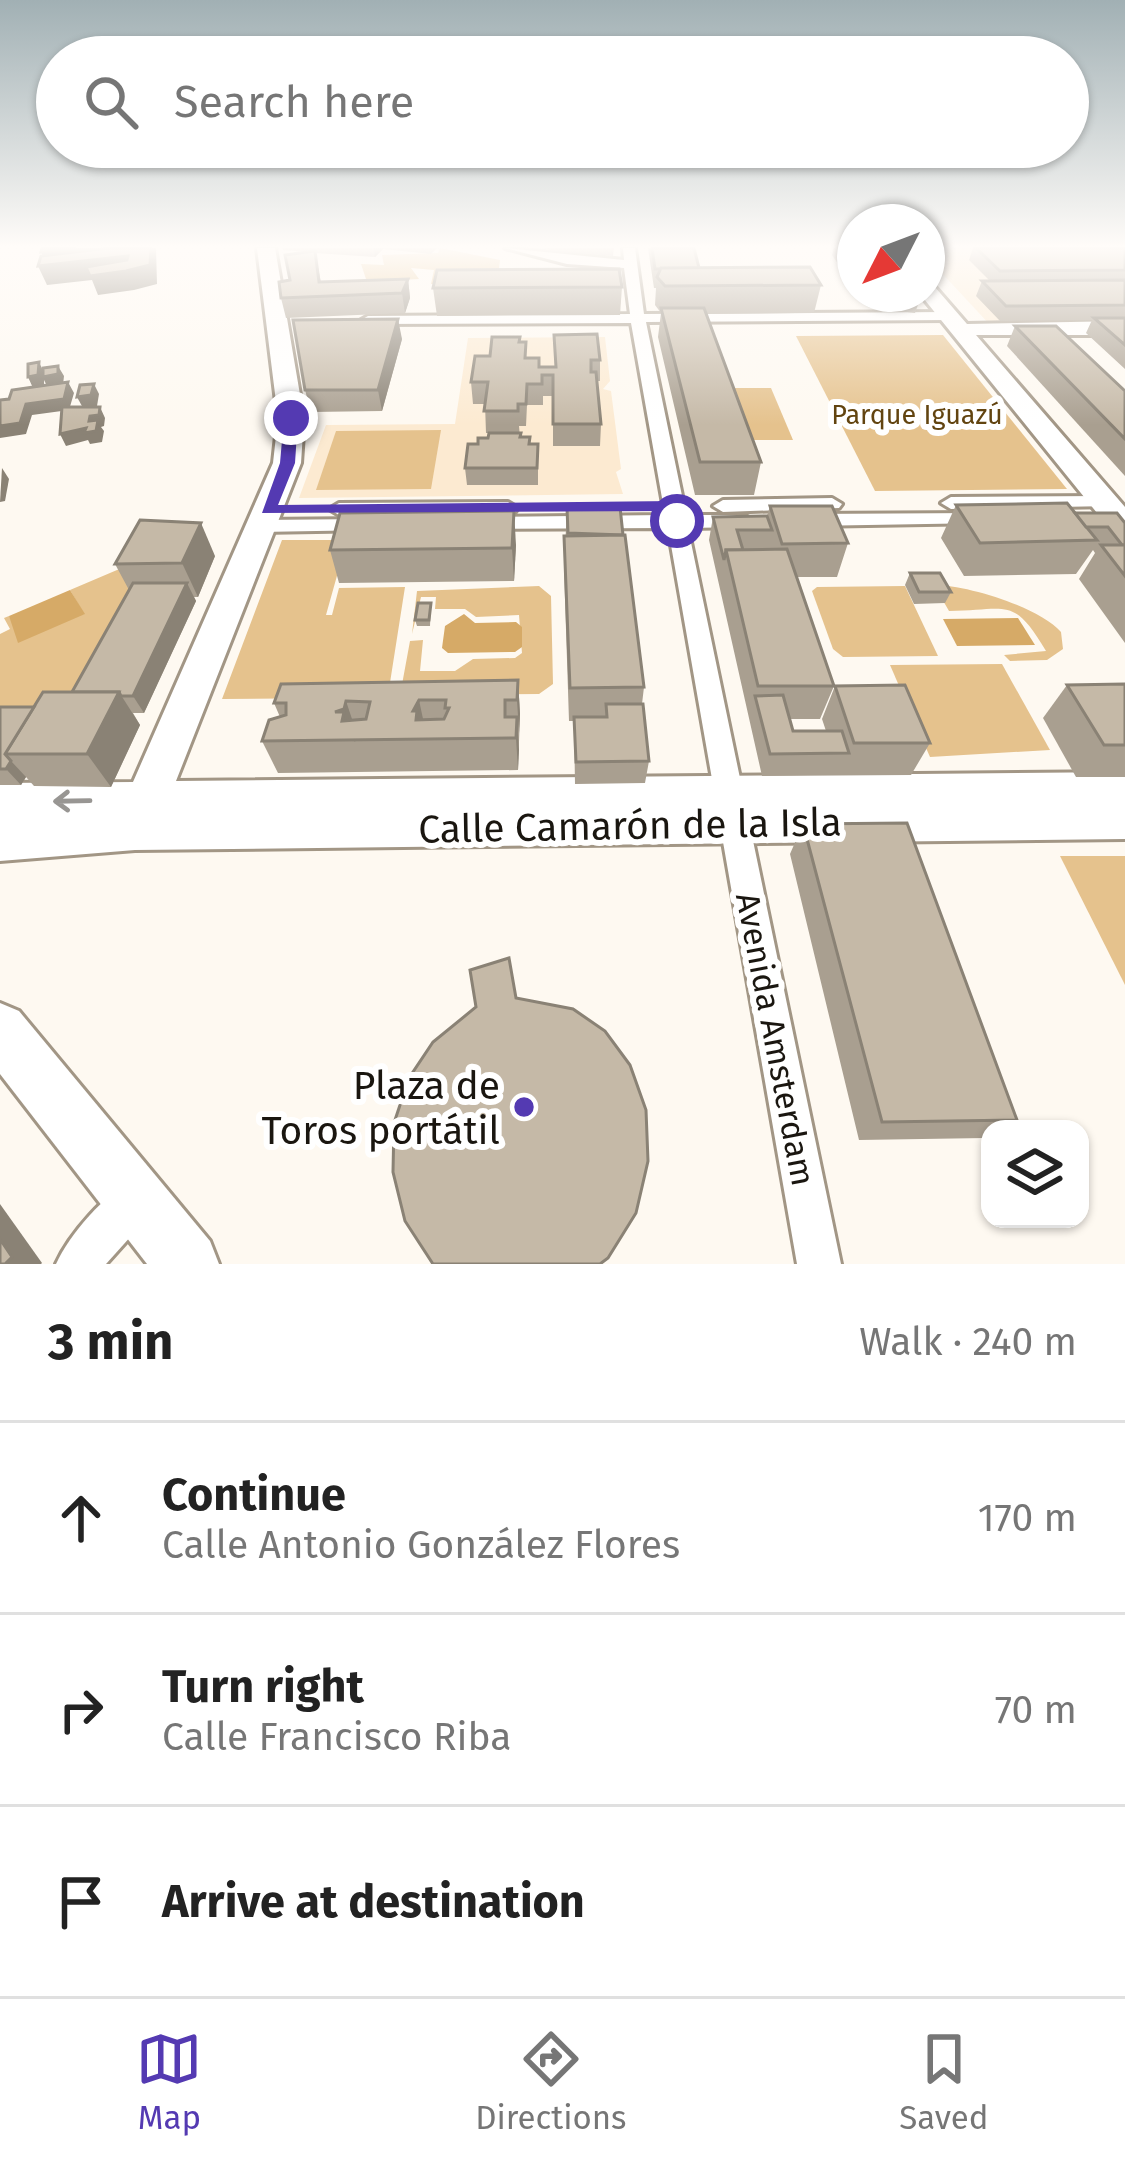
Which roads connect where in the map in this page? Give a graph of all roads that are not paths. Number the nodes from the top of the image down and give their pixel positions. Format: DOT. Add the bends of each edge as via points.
graph roads {
  1 [pos="281,307"];
  2 [pos="636,307"];
  3 [pos="957,307"];
  4 [pos="945,312"];
  5 [pos="948,316"];
  6 [pos="638,318"];
  7 [pos="354,320"];
  8 [pos="976,328"];
  9 [pos="1125,328"];
  10 [pos="1118,511"];
  11 [pos="676,514"];
  12 [pos="264,518"];
  13 [pos="1125,791"];
  14 [pos="732,809"];
  15 [pos="2,812"];
  16 [pos="140,815"];
  17 [pos="1125,819"];
  18 [pos="0,1030"];
  19 [pos="135,1200"];
  20 [pos="78,1264"];
  21 [pos="187,1264"];
  22 [pos="819,1264"];
  1 -- 12 [label="street" via="291,418 287,463"];
  2 -- 6 [label="street, Avenida Amsterdam"];
  3 -- 8 [label="street"];
  4 -- 5 [label="street"];
  5 -- 6 [label="street"];
  5 -- 10 [label="street"];
  6 -- 7 [label="street"];
  6 -- 11 [label="street, Avenida Amsterdam"];
  8 -- 9 [label="street"];
  8 -- 10 [label="street"];
  10 -- 11 [label="street"];
  11 -- 12 [label="street"];
  11 -- 14 [label="street, Avenida Amsterdam"];
  12 -- 16 [label="street"];
  13 -- 14 [label="street, Calle Camarón de la Isla"];
  14 -- 16 [label="street, Calle Camarón de la Isla"];
  14 -- 17 [label="street, Calle Camarón de la Isla"];
  14 -- 22 [label="street, Avenida Amsterdam"];
  15 -- 16 [label="street, Calle Camarón de la Isla"];
  18 -- 19 [label="street"];
  19 -- 20 [label="street"];
  19 -- 21 [label="street"];
}
